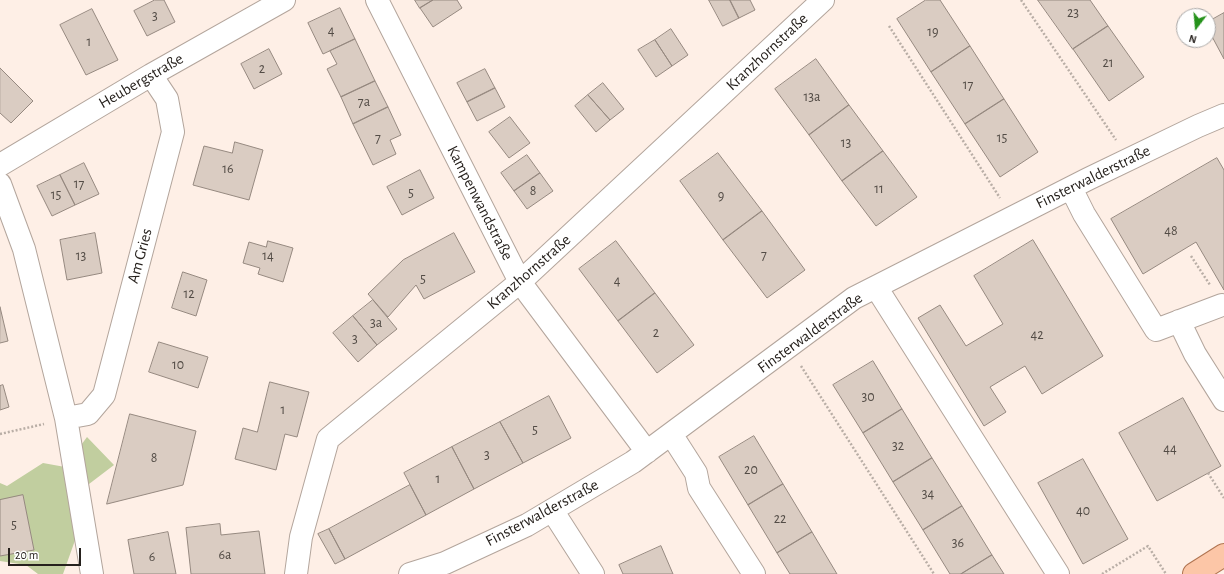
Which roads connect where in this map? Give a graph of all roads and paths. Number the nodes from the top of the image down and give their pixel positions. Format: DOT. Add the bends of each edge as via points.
graph roads {
  1 [pos="284,0"];
  2 [pos="378,0"];
  3 [pos="822,0"];
  4 [pos="1021,0"];
  5 [pos="889,26"];
  6 [pos="151,75"];
  7 [pos="1224,115"];
  8 [pos="1129,159"];
  9 [pos="0,165"];
  10 [pos="0,184"];
  11 [pos="1071,188"];
  12 [pos="1012,217"];
  13 [pos="1191,256"];
  14 [pos="520,282"];
  15 [pos="876,287"];
  16 [pos="1222,305"];
  17 [pos="1179,321"];
  18 [pos="788,347"];
  19 [pos="1224,400"];
  20 [pos="66,418"];
  21 [pos="0,434"];
  22 [pos="671,434"];
  23 [pos="647,452"];
  24 [pos="1208,473"];
  25 [pos="1224,498"];
  26 [pos="552,510"];
  27 [pos="1224,555"];
  28 [pos="457,566"];
  29 [pos="1197,573"];
  30 [pos="92,574"];
  31 [pos="296,574"];
  32 [pos="410,574"];
  33 [pos="593,574"];
  34 [pos="754,574"];
  35 [pos="934,574"];
  36 [pos="1058,574"];
  37 [pos="1102,574"];
  38 [pos="1166,574"];
  1 -- 6 [label="street, Heubergstraße"];
  2 -- 14 [label="street, Kampenwandstraße"];
  3 -- 14 [label="street, Kranzhornstraße"];
  4 -- 8 [label="path"];
  5 -- 12 [label="path"];
  6 -- 9 [label="street, Heubergstraße"];
  6 -- 20 [label="street, Am Gries" via="166,98 172,132 104,395 88,414"];
  7 -- 8 [label="street, Finsterwalderstraße"];
  8 -- 11 [label="street, Finsterwalderstraße"];
  10 -- 20 [label="street" via="24,249"];
  11 -- 12 [label="street, Finsterwalderstraße"];
  11 -- 17 [label="street" via="1084,214 1156,330"];
  12 -- 15 [label="street, Finsterwalderstraße"];
  13 -- 16 [label="path"];
  14 -- 23 [label="street, Kampenwandstraße"];
  14 -- 31 [label="street, Kranzhornstraße" via="328,439 301,538"];
  15 -- 18 [label="street, Finsterwalderstraße" via="854,298"];
  15 -- 36 [label="street"];
  16 -- 17 [label="street"];
  17 -- 19 [label="street" via="1195,354"];
  18 -- 22 [label="street, Finsterwalderstraße"];
  18 -- 35 [label="path"];
  20 -- 21 [label="path"];
  20 -- 30 [label="street"];
  22 -- 23 [label="street, Finsterwalderstraße"];
  22 -- 34 [label="street" via="696,472 699,488"];
  23 -- 26 [label="street, Finsterwalderstraße"];
  24 -- 25 [label="path"];
  26 -- 28 [label="street, Finsterwalderstraße"];
  26 -- 33 [label="street"];
  27 -- 29 [label="main road"];
  28 -- 32 [label="street, Finsterwalderstraße" via="445,563"];
  37 -- 38 [label="path" via="1148,546"];
}
